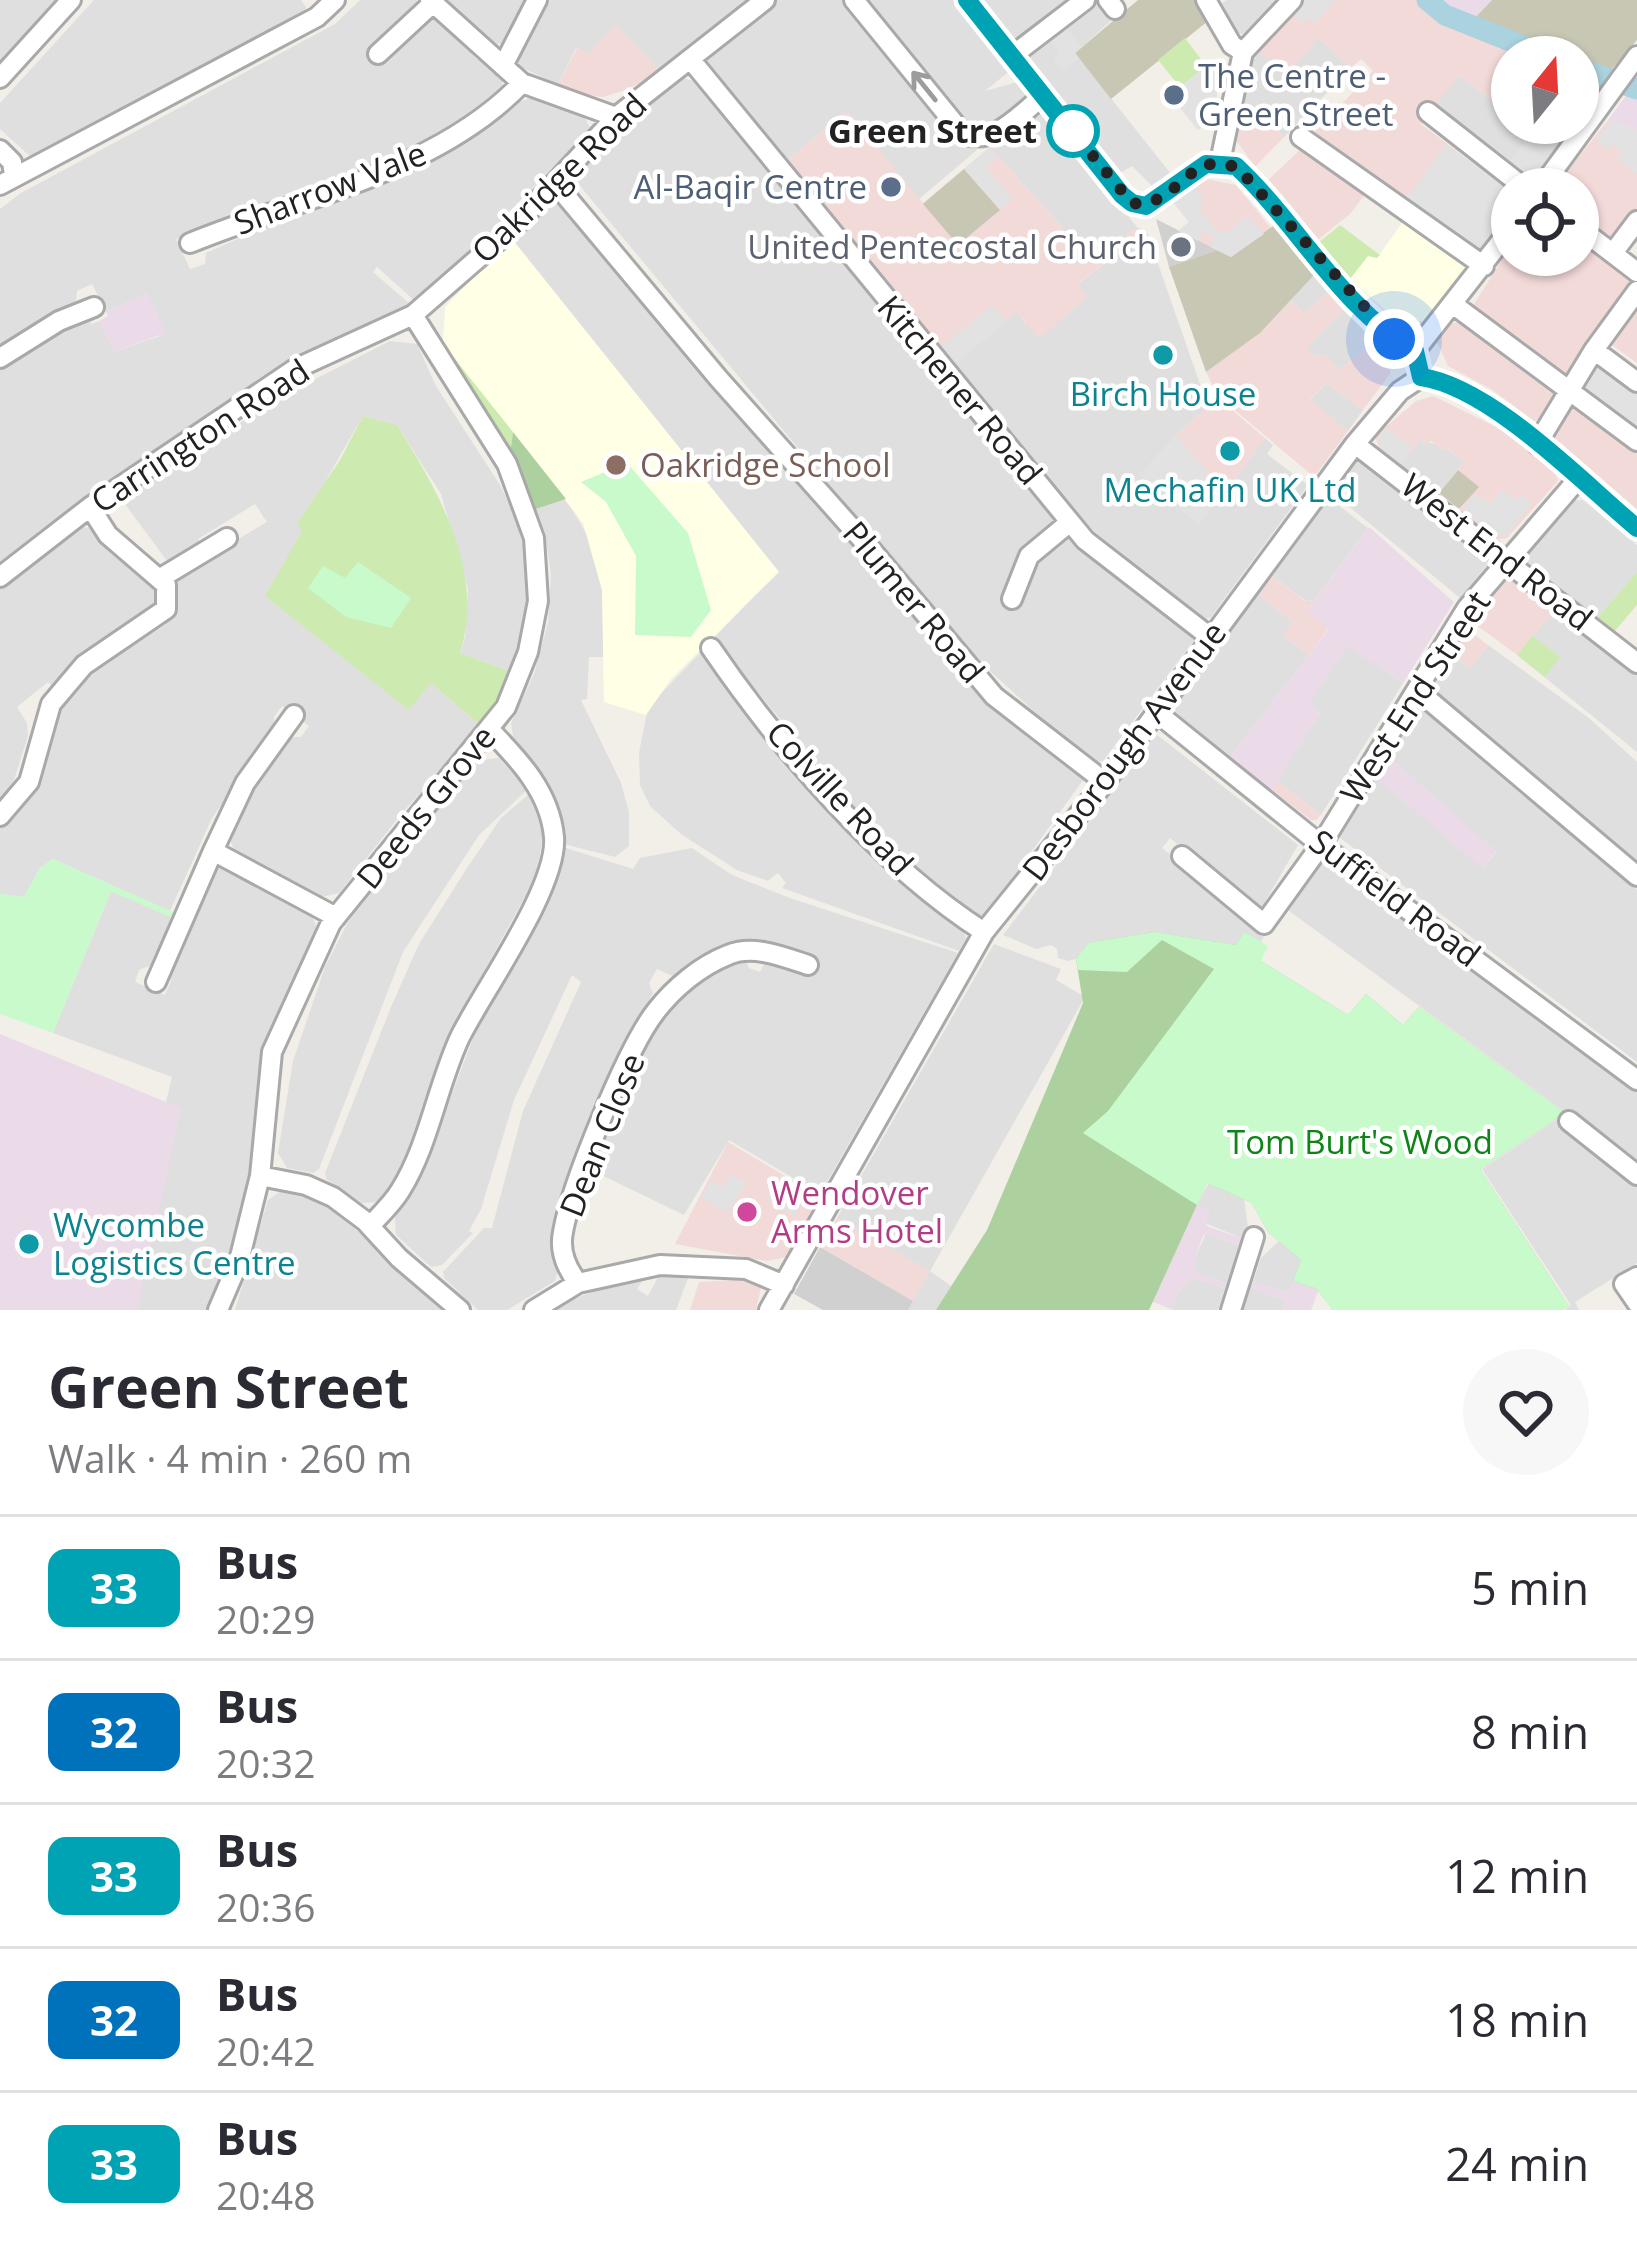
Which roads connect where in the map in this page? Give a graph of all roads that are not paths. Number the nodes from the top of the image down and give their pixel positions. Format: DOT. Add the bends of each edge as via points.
graph roads {
  1 [pos="71,0"];
  2 [pos="305,0"];
  3 [pos="335,0"];
  4 [pos="538,0"];
  5 [pos="765,0"];
  6 [pos="854,0"];
  7 [pos="968,0"];
  8 [pos="1085,0"];
  9 [pos="1206,0"];
  10 [pos="1292,0"];
  11 [pos="432,2"];
  12 [pos="317,17"];
  13 [pos="1243,52"];
  14 [pos="378,54"];
  15 [pos="1013,56"];
  16 [pos="1635,58"];
  17 [pos="691,60"];
  18 [pos="503,66"];
  19 [pos="0,78"];
  20 [pos="522,83"];
  21 [pos="1044,95"];
  22 [pos="1428,112"];
  23 [pos="616,117"];
  24 [pos="1301,137"];
  25 [pos="0,150"];
  26 [pos="1220,162"];
  27 [pos="1499,168"];
  28 [pos="1555,168"];
  29 [pos="7,180"];
  30 [pos="555,183"];
  31 [pos="1637,221"];
  32 [pos="190,243"];
  33 [pos="1599,243"];
  34 [pos="1613,253"];
  35 [pos="1491,256"];
  36 [pos="1484,266"];
  37 [pos="1637,272"];
  38 [pos="1637,291"];
  39 [pos="1454,305"];
  40 [pos="94,307"];
  41 [pos="413,315"];
  42 [pos="1594,350"];
  43 [pos="1415,351"];
  44 [pos="0,358"];
  45 [pos="1421,377"];
  46 [pos="1637,382"];
  47 [pos="1569,391"];
  48 [pos="1637,441"];
  49 [pos="1354,444"];
  50 [pos="1537,444"];
  51 [pos="1578,479"];
  52 [pos="90,507"];
  53 [pos="1070,522"];
  54 [pos="1637,528"];
  55 [pos="227,538"];
  56 [pos="1506,559"];
  57 [pos="0,577"];
  58 [pos="159,579"];
  59 [pos="1012,598"];
  60 [pos="1210,637"];
  61 [pos="711,648"];
  62 [pos="1637,664"];
  63 [pos="1418,689"];
  64 [pos="1156,712"];
  65 [pos="294,716"];
  66 [pos="489,728"];
  67 [pos="1105,782"];
  68 [pos="0,816"];
  69 [pos="1321,844"];
  70 [pos="212,851"];
  71 [pos="1182,856"];
  72 [pos="1637,875"];
  73 [pos="336,917"];
  74 [pos="984,932"];
  75 [pos="808,964"];
  76 [pos="156,982"];
  77 [pos="1637,1080"];
  78 [pos="1569,1121"];
  79 [pos="1637,1175"];
  80 [pos="260,1176"];
  81 [pos="370,1226"];
  82 [pos="1255,1237"];
  83 [pos="1637,1277"];
  84 [pos="578,1283"];
  85 [pos="784,1285"];
  86 [pos="1637,1303"];
  87 [pos="218,1310"];
  88 [pos="460,1310"];
  89 [pos="534,1310"];
  90 [pos="769,1310"];
  91 [pos="1231,1310"];
  1 -- 19 [label="street"];
  2 -- 12 [label="street"];
  3 -- 12 [label="street"];
  4 -- 18 [label="street"];
  5 -- 17 [label="street, Oakridge Road"];
  21 -- 6 [label="street, one-way" via="992,136 963,134"];
  7 -- 15 [label="street"];
  8 -- 15 [label="street"];
  9 -- 13 [label="street"];
  10 -- 13 [label="street"];
  11 -- 14 [label="street"];
  11 -- 18 [label="street"];
  12 -- 29 [label="street"];
  13 -- 26 [label="street"];
  15 -- 21 [label="street"];
  16 -- 28 [label="street"];
  17 -- 23 [label="street, Oakridge Road"];
  17 -- 53 [label="street, Kitchener Road"];
  18 -- 20 [label="street"];
  20 -- 23 [label="street"];
  20 -- 32 [label="street, Sharrow Vale" via="413,160"];
  21 -- 26 [label="street" via="1132,203 1146,206 1192,170"];
  22 -- 27 [label="street"];
  23 -- 30 [label="street, Oakridge Road"];
  24 -- 36 [label="street"];
  25 -- 29 [label="street" via="12,163"];
  26 -- 43 [label="street" via="1254,183 1358,304"];
  30 -- 41 [label="street, Oakridge Road"];
  30 -- 67 [label="street, Plumer Road" via="994,696"];
  31 -- 34 [label="street"];
  33 -- 34 [label="street"];
  34 -- 37 [label="street"];
  35 -- 36 [label="street"];
  36 -- 39 [label="street"];
  38 -- 42 [label="street"];
  39 -- 43 [label="street"];
  39 -- 47 [label="street"];
  40 -- 44 [label="street"];
  41 -- 52 [label="street, Carrington Road" via="295,369"];
  41 -- 66 [label="street, Deeds Grove" via="507,464 534,538 538,601 528,652"];
  42 -- 46 [label="street"];
  42 -- 47 [label="street"];
  43 -- 45 [label="street"];
  45 -- 49 [label="street, Desborough Avenue"];
  45 -- 50 [label="street" via="1503,414"];
  47 -- 48 [label="street"];
  47 -- 50 [label="street"];
  49 -- 56 [label="street, West End Road"];
  49 -- 60 [label="street, Desborough Avenue"];
  50 -- 51 [label="street"];
  51 -- 54 [label="street"];
  51 -- 56 [label="street, West End Street"];
  52 -- 57 [label="street, Carrington Road"];
  52 -- 58 [label="street" via="108,535"];
  53 -- 59 [label="street" via="1029,556"];
  53 -- 60 [label="street, Kitchener Road"];
  55 -- 58 [label="street"];
  56 -- 62 [label="street, West End Road"];
  56 -- 63 [label="street, West End Street"];
  58 -- 68 [label="street" via="166,609 84,665 51,704 29,782"];
  60 -- 64 [label="street, Desborough Avenue"];
  61 -- 74 [label="street, Colville Road" via="842,810"];
  63 -- 69 [label="street, West End Street"];
  63 -- 72 [label="street"];
  64 -- 67 [label="street, Desborough Avenue"];
  64 -- 69 [label="street, Suffield Road"];
  65 -- 70 [label="street" via="245,783"];
  66 -- 73 [label="street, Deeds Grove"];
  66 -- 81 [label="street" via="538,788 554,842 549,868 462,1034 401,1191"];
  67 -- 74 [label="street, Desborough Avenue"];
  69 -- 71 [label="street, West End Street" via="1264,924"];
  69 -- 77 [label="street, Suffield Road"];
  70 -- 73 [label="street"];
  70 -- 76 [label="street"];
  73 -- 80 [label="street, Deeds Grove" via="272,1052"];
  74 -- 85 [label="street, Desborough Avenue"];
  75 -- 84 [label="street, Dean Close" via="732,952 671,992 651,1016 561,1236 566,1268"];
  78 -- 79 [label="street"];
  80 -- 81 [label="street" via="333,1197"];
  80 -- 87 [label="street, Deeds Grove"];
  81 -- 88 [label="street"];
  82 -- 91 [label="street"];
  83 -- 86 [label="street" via="1624,1284"];
  84 -- 85 [label="street" via="660,1264 746,1269"];
  84 -- 89 [label="street"];
  85 -- 90 [label="street, Desborough Avenue"];
}
